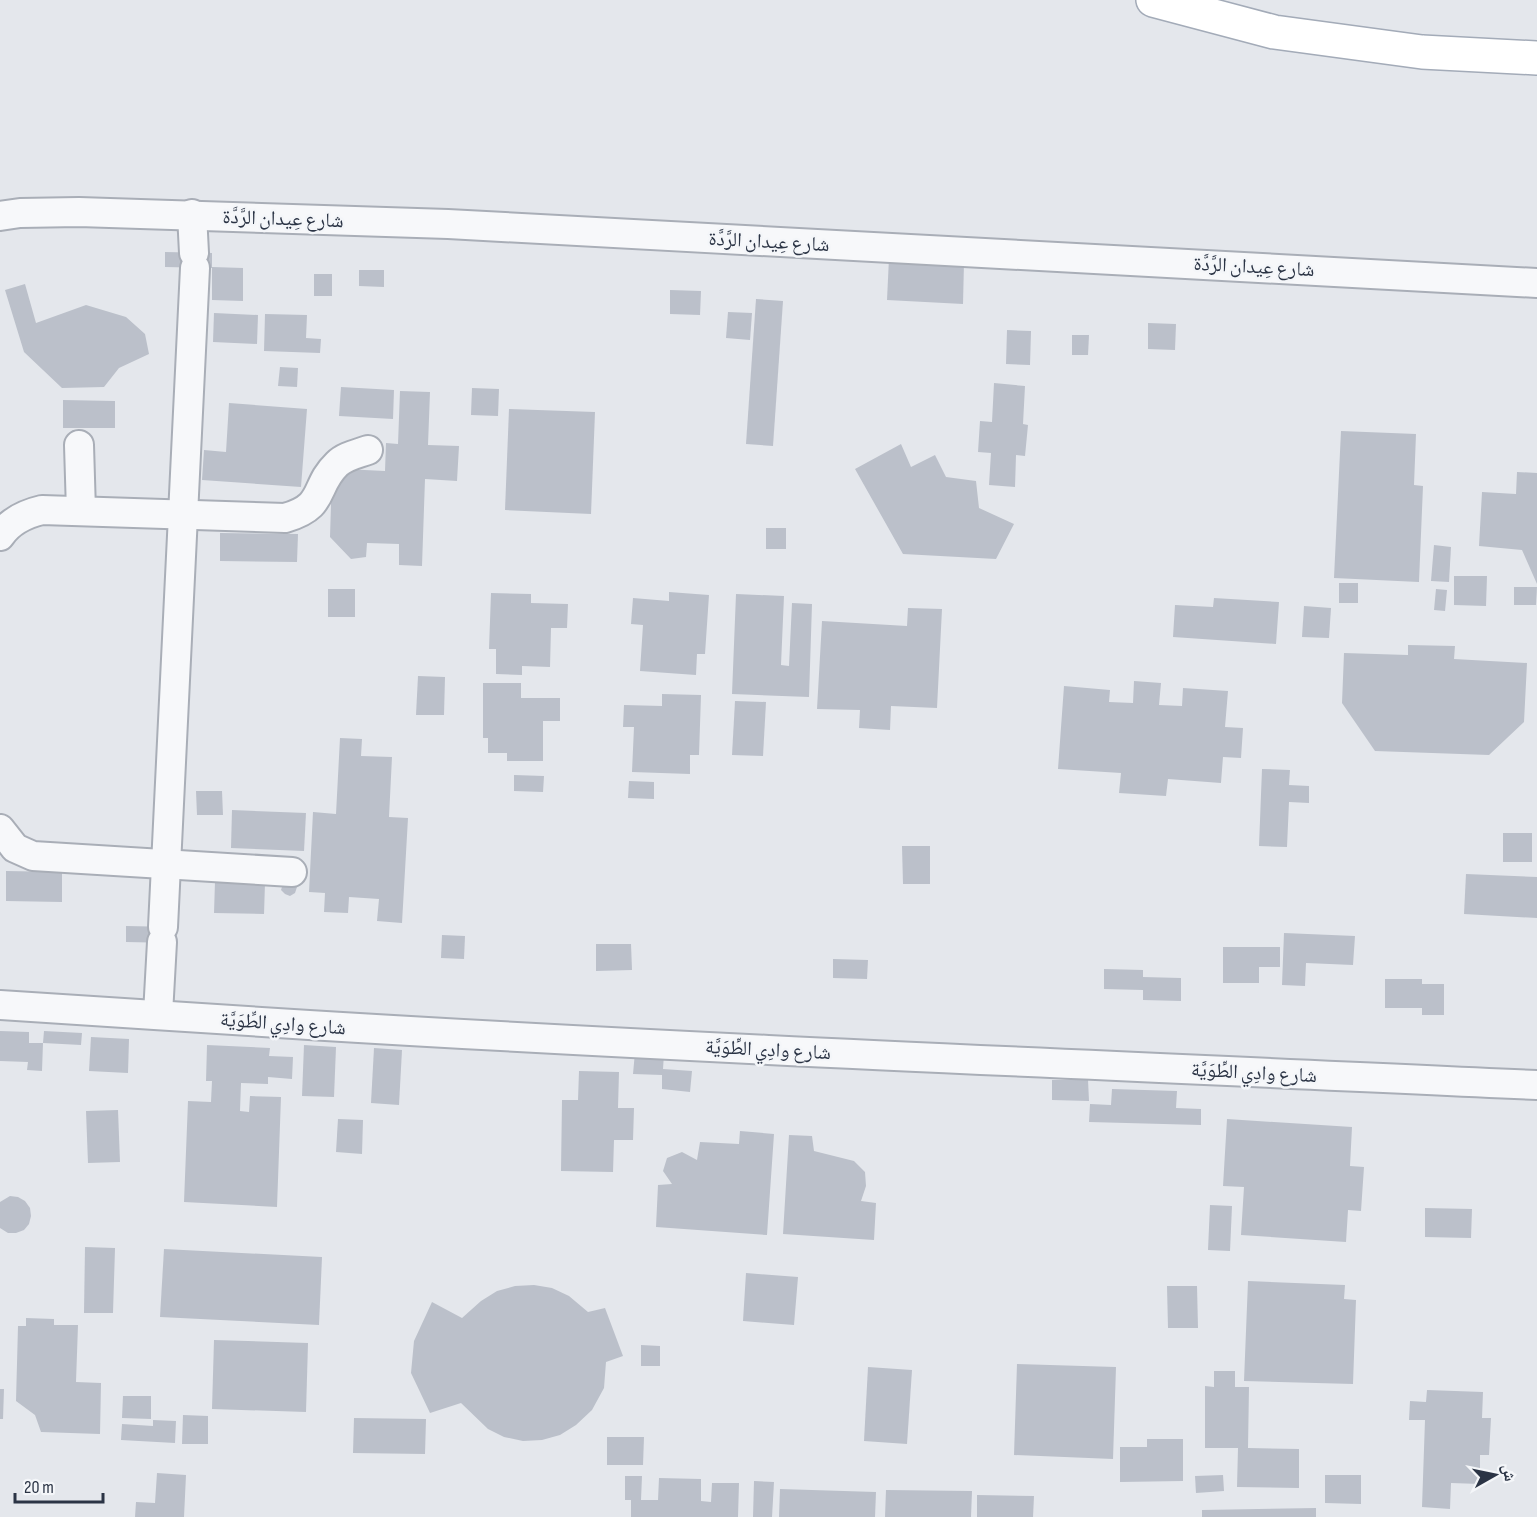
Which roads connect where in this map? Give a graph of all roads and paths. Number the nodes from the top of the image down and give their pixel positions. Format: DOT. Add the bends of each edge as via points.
graph roads {
  1 [pos="1153,0"];
  2 [pos="1537,58"];
  3 [pos="192,214"];
  4 [pos="0,216"];
  5 [pos="1537,283"];
  6 [pos="79,446"];
  7 [pos="368,450"];
  8 [pos="81,511"];
  9 [pos="184,514"];
  10 [pos="0,536"];
  11 [pos="0,829"];
  12 [pos="166,864"];
  13 [pos="292,872"];
  14 [pos="0,1005"];
  15 [pos="158,1014"];
  16 [pos="1537,1085"];
  1 -- 2 [label="main road" via="1274,32 1422,52"];
  3 -- 4 [label="street, شارع عِيدان الرَّدَّة" via="55,212"];
  3 -- 5 [label="street, شارع عِيدان الرَّدَّة" via="484,225"];
  3 -- 9 [label="street" via="195,261"];
  6 -- 8 [label="street"];
  7 -- 9 [label="street" via="338,464 314,502 295,515 273,519"];
  8 -- 9 [label="street"];
  8 -- 10 [label="street" via="42,510 28,514"];
  9 -- 12 [label="street"];
  11 -- 12 [label="street" via="15,848 33,856"];
  12 -- 13 [label="street"];
  12 -- 15 [label="street"];
  14 -- 15 [label="street, شارع وادِي الطِّوَيَّة"];
  15 -- 16 [label="street, شارع وادِي الطِّوَيَّة" via="771,1050"];
}
